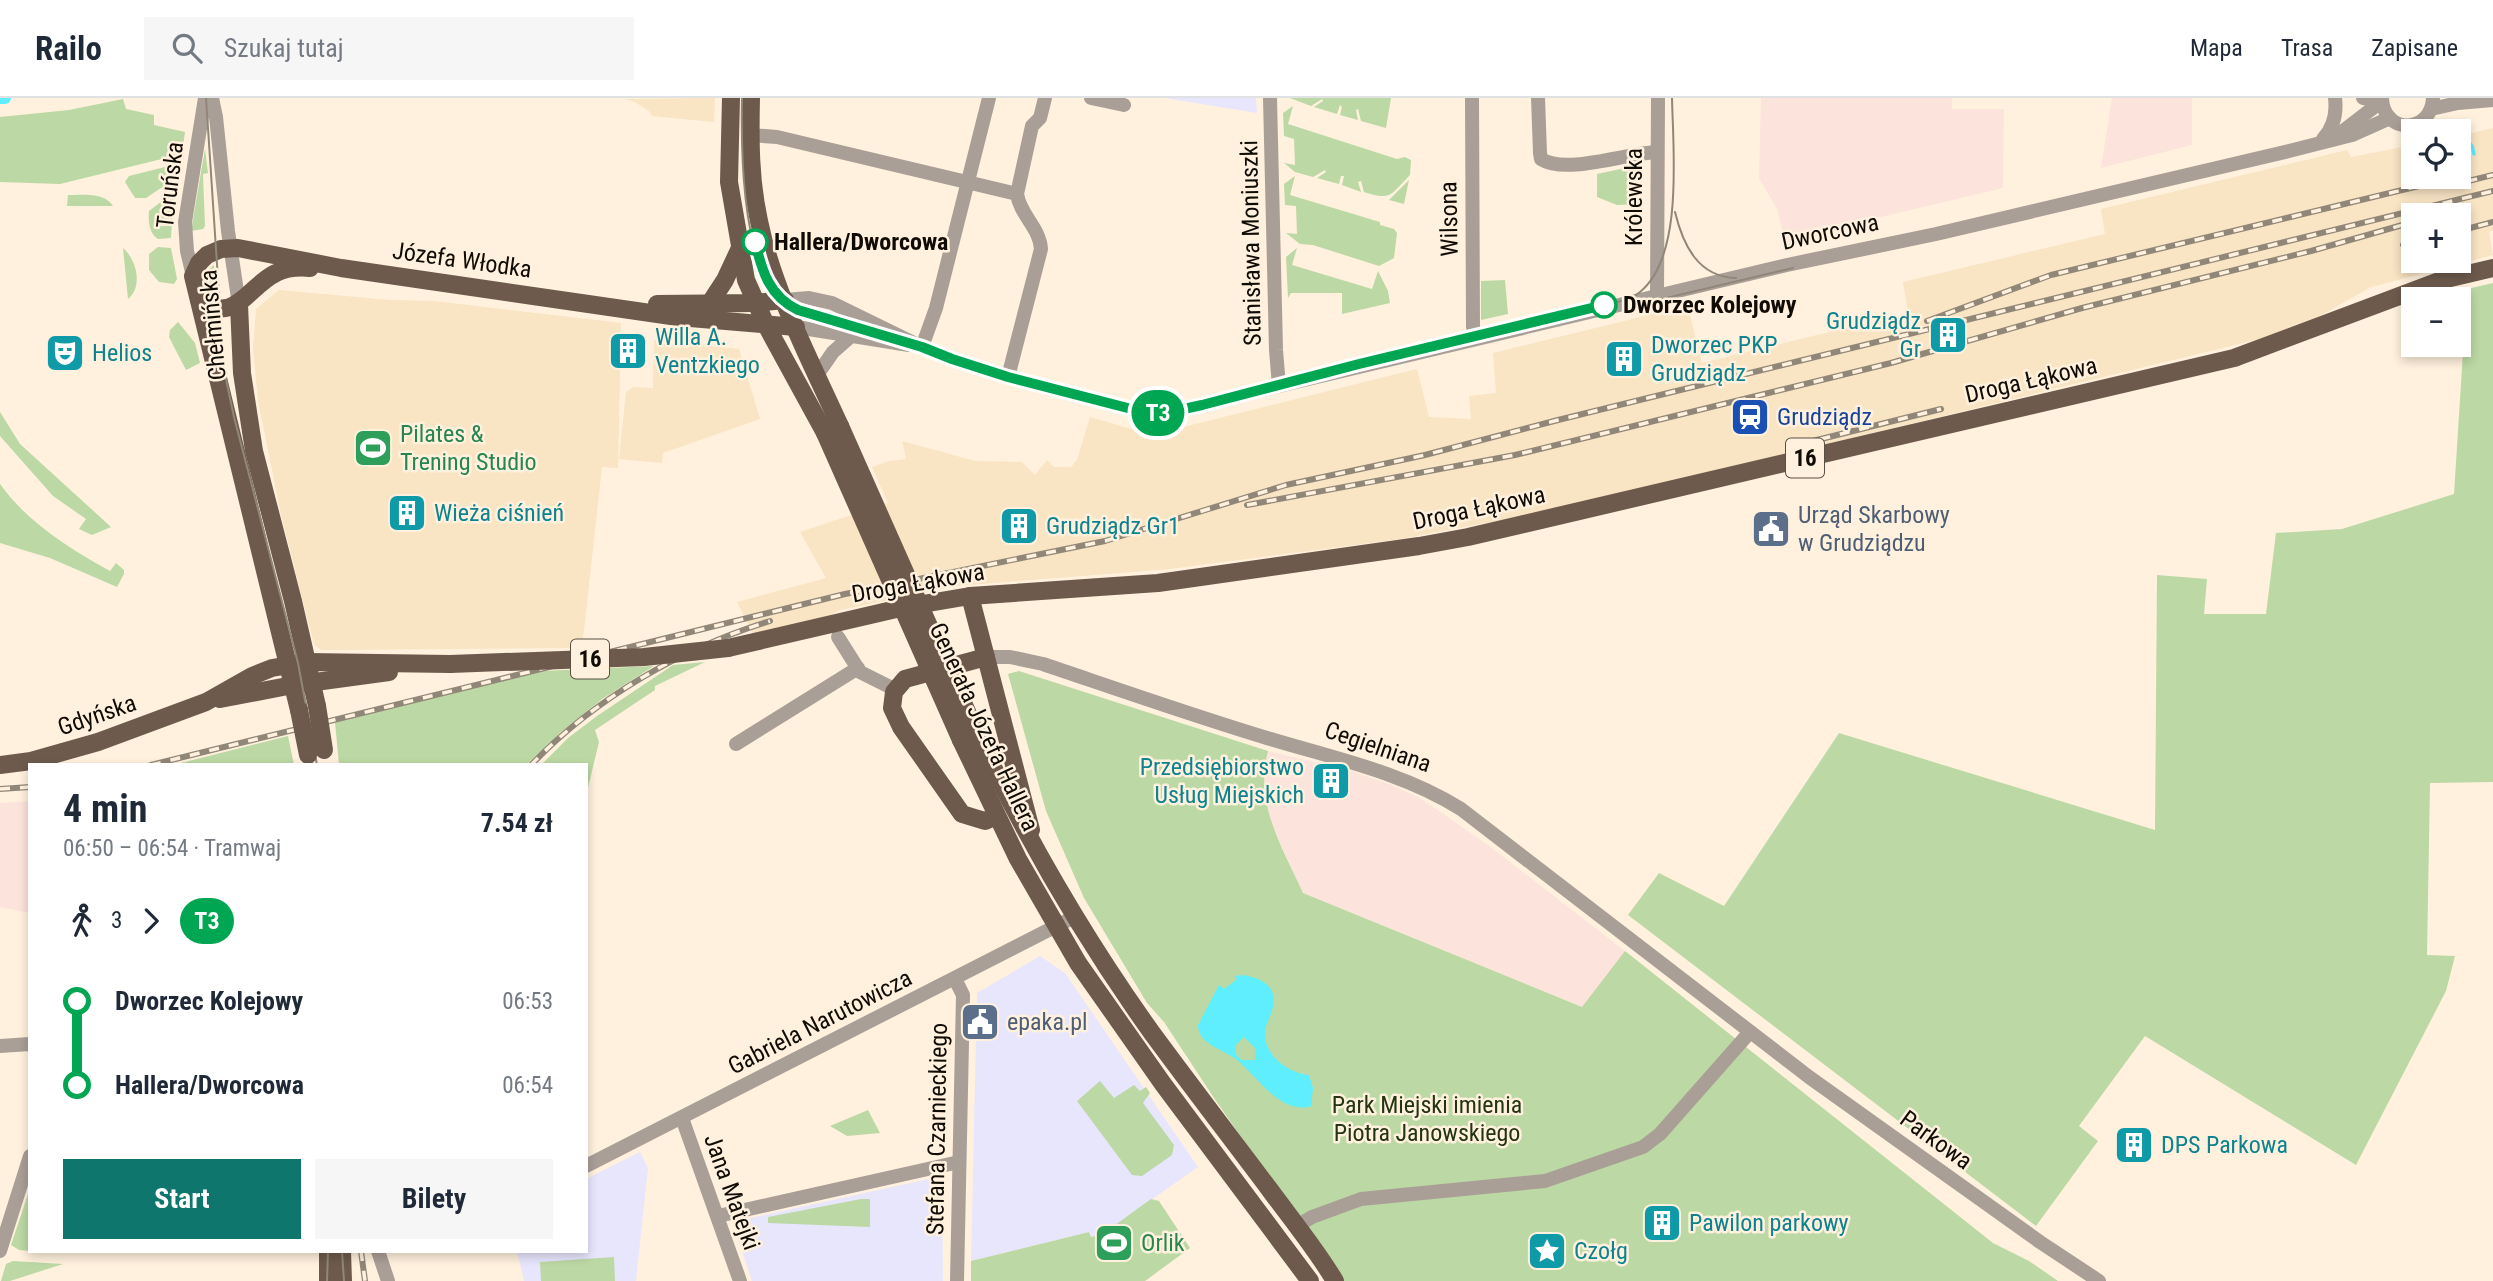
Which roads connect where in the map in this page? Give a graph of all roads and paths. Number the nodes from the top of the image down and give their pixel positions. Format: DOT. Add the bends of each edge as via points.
graph roads {
  1 [pos="205,98"];
  2 [pos="212,98"];
  3 [pos="731,98"];
  4 [pos="751,98"];
  5 [pos="989,98"];
  6 [pos="1045,98"];
  7 [pos="1091,98"];
  8 [pos="1270,98"];
  9 [pos="1472,98"];
  10 [pos="1538,98"];
  11 [pos="1658,98"];
  12 [pos="2334,98"];
  13 [pos="2363,98"];
  14 [pos="2382,100"];
  15 [pos="2493,100"];
  16 [pos="2432,104"];
  17 [pos="1124,105"];
  18 [pos="2390,118"];
  19 [pos="750,135"];
  20 [pos="2326,141"];
  21 [pos="1657,152"];
  22 [pos="969,181"];
  23 [pos="1017,194"];
  24 [pos="230,248"];
  25 [pos="739,250"];
  26 [pos="341,268"];
  27 [pos="2493,268"];
  28 [pos="194,276"];
  29 [pos="1657,296"];
  30 [pos="199,300"];
  31 [pos="785,300"];
  32 [pos="576,301"];
  33 [pos="710,303"];
  34 [pos="755,303"];
  35 [pos="239,305"];
  36 [pos="765,325"];
  37 [pos="796,327"];
  38 [pos="850,337"];
  39 [pos="1476,338"];
  40 [pos="922,347"];
  41 [pos="817,375"];
  42 [pos="1008,377"];
  43 [pos="1279,386"];
  44 [pos="832,430"];
  45 [pos="970,596"];
  46 [pos="281,633"];
  47 [pos="838,637"];
  48 [pos="986,657"];
  49 [pos="298,663"];
  50 [pos="450,664"];
  51 [pos="858,668"];
  52 [pos="252,676"];
  53 [pos="312,682"];
  54 [pos="293,685"];
  55 [pos="896,690"];
  56 [pos="206,702"];
  57 [pos="968,736"];
  58 [pos="736,744"];
  59 [pos="317,759"];
  60 [pos="0,765"];
  61 [pos="996,816"];
  62 [pos="1037,852"];
  63 [pos="1074,918"];
  64 [pos="1056,927"];
  65 [pos="955,979"];
  66 [pos="1750,1032"];
  67 [pos="28,1044"];
  68 [pos="0,1046"];
  69 [pos="682,1118"];
  70 [pos="28,1162"];
  71 [pos="960,1162"];
  72 [pos="588,1165"];
  73 [pos="718,1216"];
  74 [pos="1297,1226"];
  75 [pos="0,1251"];
  76 [pos="328,1253"];
  77 [pos="342,1253"];
  78 [pos="379,1253"];
  79 [pos="328,1281"];
  80 [pos="343,1281"];
  81 [pos="388,1281"];
  82 [pos="740,1281"];
  83 [pos="957,1281"];
  84 [pos="1310,1281"];
  85 [pos="1335,1281"];
  86 [pos="2099,1281"];
  1 -- 28 [label="street, Toruńska" via="185,222"];
  2 -- 24 [label="street, Toruńska"];
  3 -- 25 [label="main road, Generała Józefa Hallera" via="729,182"];
  4 -- 19 [label="main road, Generała Józefa Hallera"];
  5 -- 22 [label="street"];
  6 -- 23 [label="street" via="1040,118 1032,126"];
  7 -- 17 [label="street"];
  8 -- 43 [label="street, Stanisława Moniuszki"];
  9 -- 39 [label="street, Wilsona"];
  10 -- 21 [label="street" via="1540,153 1548,164"];
  11 -- 21 [label="street, Królewska"];
  12 -- 20 [label="street" via="2336,113"];
  13 -- 14 [label="street"];
  14 -- 18 [label="street"];
  14 -- 20 [label="street, Dworcowa"];
  15 -- 16 [label="street"];
  16 -- 18 [label="street" via="2416,124 2398,124"];
  18 -- 20 [label="street, Dworcowa"];
  19 -- 22 [label="street"];
  19 -- 31 [label="main road, Generała Józefa Hallera" via="759,223"];
  20 -- 29 [label="street, Dworcowa"];
  21 -- 29 [label="street, Królewska"];
  22 -- 23 [label="street"];
  22 -- 40 [label="street"];
  23 -- 42 [label="street" via="1041,249"];
  24 -- 26 [label="main road, Józefa Włodka"];
  24 -- 28 [label="main road, Chełmińska" via="207,255"];
  24 -- 35 [label="street, Chełmińska"];
  25 -- 33 [label="main road"];
  25 -- 34 [label="main road, Generała Józefa Hallera"];
  26 -- 32 [label="main road, Józefa Włodka"];
  26 -- 35 [label="main road, Józefa Włodka" via="304,267 276,273"];
  27 -- 45 [label="main road, Droga Łąkowa / 16" via="2442,280 2234,358 1468,537 1158,583"];
  28 -- 30 [label="main road, Chełmińska"];
  29 -- 39 [label="street, Dworcowa"];
  30 -- 35 [label="main road" via="215,308"];
  30 -- 46 [label="main road, Chełmińska"];
  31 -- 34 [label="main road, Józefa Włodka"];
  31 -- 37 [label="main road, Generała Józefa Hallera"];
  31 -- 40 [label="street" via="809,298 832,303"];
  32 -- 33 [label="main road, Józefa Włodka"];
  32 -- 36 [label="main road, Józefa Włodka"];
  33 -- 34 [label="main road, Józefa Włodka"];
  34 -- 36 [label="main road, Generała Józefa Hallera"];
  35 -- 49 [label="main road, Chełmińska" via="242,373 254,452"];
  36 -- 37 [label="main road, Józefa Włodka"];
  36 -- 44 [label="main road, Generała Józefa Hallera"];
  37 -- 38 [label="street"];
  37 -- 41 [label="main road, Generała Józefa Hallera"];
  38 -- 40 [label="street"];
  38 -- 41 [label="street"];
  39 -- 43 [label="street, Dworcowa"];
  40 -- 42 [label="street, Dworcowa"];
  41 -- 44 [label="main road, Generała Józefa Hallera"];
  42 -- 43 [label="street, Dworcowa" via="1147,413 1170,412"];
  44 -- 57 [label="main road, Generała Józefa Hallera, bridge"];
  45 -- 48 [label="main road"];
  45 -- 50 [label="main road, Droga Łąkowa / 16, bridge" via="679,655"];
  46 -- 49 [label="main road, Chełmińska"];
  46 -- 52 [label="main road" via="274,658"];
  47 -- 51 [label="street"];
  48 -- 55 [label="main road" via="915,674"];
  48 -- 62 [label="main road"];
  48 -- 66 [label="street, Cegielniana" via="1043,664 1435,793"];
  49 -- 50 [label="main road, Droga Łąkowa / 16"];
  49 -- 52 [label="main road, Gdyńska / 16"];
  49 -- 53 [label="main road, Chełmińska"];
  49 -- 54 [label="main road, Chełmińska"];
  50 -- 53 [label="main road, Droga Łąkowa / 16"];
  51 -- 55 [label="street"];
  51 -- 58 [label="street"];
  52 -- 56 [label="main road, Gdyńska / 16"];
  53 -- 54 [label="main road, Gdyńska / 16"];
  53 -- 59 [label="main road, Chełmińska, bridge"];
  54 -- 56 [label="main road, Gdyńska / 16"];
  54 -- 59 [label="main road, Chełmińska, bridge"];
  55 -- 61 [label="main road" via="895,718 962,814 985,821"];
  56 -- 60 [label="main road, Gdyńska / 16" via="66,752"];
  57 -- 61 [label="main road, Generała Józefa Hallera"];
  57 -- 62 [label="main road, Generała Józefa Hallera"];
  61 -- 64 [label="main road, Generała Józefa Hallera"];
  62 -- 63 [label="main road, Generała Józefa Hallera"];
  63 -- 64 [label="street, Gabriela Narutowicza"];
  63 -- 74 [label="main road, Generała Józefa Hallera" via="1152,1033"];
  64 -- 65 [label="street, Gabriela Narutowicza"];
  64 -- 84 [label="main road, Generała Józefa Hallera" via="1163,1084"];
  65 -- 69 [label="street, Gabriela Narutowicza"];
  65 -- 71 [label="street, Stefana Czarnieckiego" via="963,995"];
  66 -- 74 [label="street" via="1645,1146 1536,1183 1361,1199"];
  66 -- 86 [label="street, Parkowa"];
  67 -- 68 [label="street"];
  69 -- 72 [label="street, Gabriela Narutowicza"];
  69 -- 73 [label="street, Jana Matejki"];
  70 -- 75 [label="street"];
  71 -- 73 [label="street"];
  71 -- 83 [label="street, Stefana Czarnieckiego"];
  73 -- 82 [label="street, Jana Matejki"];
  74 -- 85 [label="main road, Generała Józefa Hallera"];
  76 -- 79 [label="main road"];
  77 -- 80 [label="main road"];
  78 -- 81 [label="street"];
}
